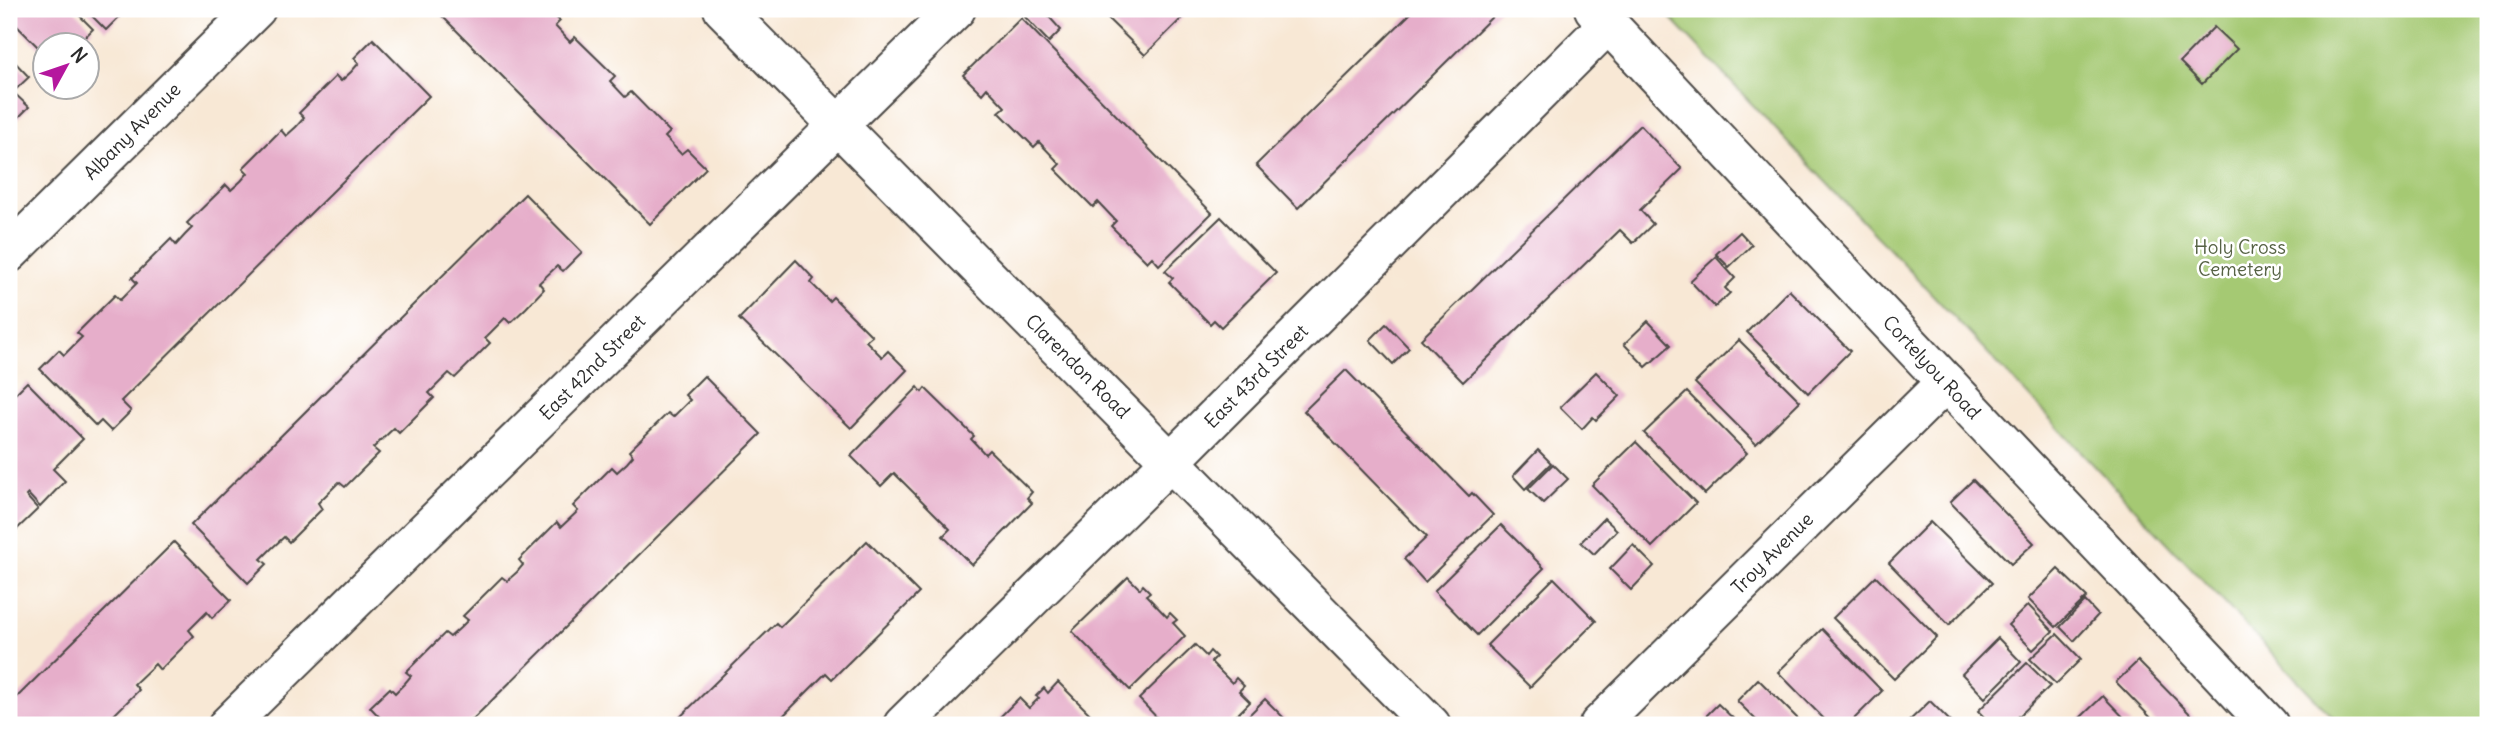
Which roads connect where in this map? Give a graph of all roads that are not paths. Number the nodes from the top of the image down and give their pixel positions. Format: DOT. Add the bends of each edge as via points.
graph roads {
  1 [pos="256,9"];
  2 [pos="723,9"];
  3 [pos="956,9"];
  4 [pos="1601,16"];
  5 [pos="838,125"];
  6 [pos="9,253"];
  7 [pos="1946,382"];
  8 [pos="1171,461"];
  9 [pos="228,725"];
  10 [pos="903,725"];
  11 [pos="1431,725"];
  12 [pos="1599,725"];
  13 [pos="2269,725"];
  1 -- 6 [label="street, Albany Avenue"];
  2 -- 5 [label="street, Clarendon Road"];
  3 -- 5 [label="street, East 42nd Street"];
  4 -- 7 [label="street, Cortelyou Road"];
  4 -- 8 [label="street, East 43rd Street"];
  5 -- 8 [label="street, Clarendon Road"];
  5 -- 9 [label="street, East 42nd Street"];
  7 -- 12 [label="street, Troy Avenue"];
  7 -- 13 [label="street, Cortelyou Road"];
  8 -- 10 [label="street, East 43rd Street"];
  8 -- 11 [label="street, Clarendon Road"];
}
